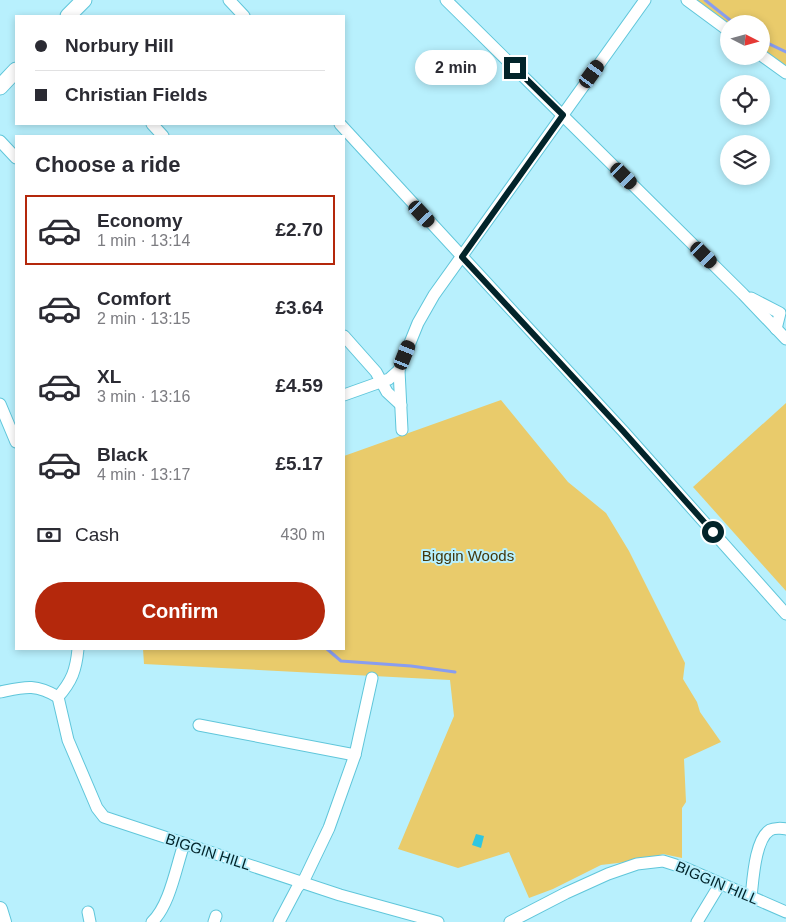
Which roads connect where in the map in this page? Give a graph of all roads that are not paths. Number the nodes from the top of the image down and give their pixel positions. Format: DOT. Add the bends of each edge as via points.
graph roads {
  1 [pos="84,0"];
  2 [pos="229,0"];
  3 [pos="446,0"];
  4 [pos="645,0"];
  5 [pos="687,0"];
  6 [pos="69,15"];
  7 [pos="243,15"];
  8 [pos="720,25"];
  9 [pos="770,61"];
  10 [pos="15,71"];
  11 [pos="786,73"];
  12 [pos="0,87"];
  13 [pos="563,115"];
  14 [pos="153,125"];
  15 [pos="341,125"];
  16 [pos="162,135"];
  17 [pos="0,141"];
  18 [pos="15,157"];
  19 [pos="462,257"];
  20 [pos="345,337"];
  21 [pos="786,339"];
  22 [pos="399,370"];
  23 [pos="382,382"];
  24 [pos="345,396"];
  25 [pos="0,404"];
  26 [pos="402,405"];
  27 [pos="402,430"];
  28 [pos="15,440"];
  29 [pos="786,614"];
  30 [pos="78,650"];
  31 [pos="372,678"];
  32 [pos="0,692"];
  33 [pos="58,697"];
  34 [pos="199,725"];
  35 [pos="355,754"];
  36 [pos="786,828"];
  37 [pos="184,844"];
  38 [pos="300,883"];
  39 [pos="720,884"];
  40 [pos="751,897"];
  41 [pos="0,909"];
  42 [pos="786,912"];
  43 [pos="4,922"];
  44 [pos="152,922"];
  45 [pos="278,922"];
  46 [pos="438,922"];
  47 [pos="510,922"];
  48 [pos="697,922"];
  1 -- 6 [label="main road"];
  2 -- 7 [label="street"];
  3 -- 13 [label="street"];
  4 -- 13 [label="street"];
  5 -- 8 [label="street"];
  9 -- 11 [label="street"];
  10 -- 12 [label="main road"];
  13 -- 19 [label="street"];
  13 -- 21 [label="street"];
  14 -- 16 [label="street"];
  15 -- 19 [label="street"];
  17 -- 18 [label="street"];
  19 -- 22 [label="street" via="418,323"];
  19 -- 29 [label="street"];
  20 -- 23 [label="street"];
  22 -- 23 [label="street"];
  22 -- 26 [label="street"];
  23 -- 24 [label="street"];
  23 -- 26 [label="street" via="387,392"];
  25 -- 28 [label="street"];
  26 -- 27 [label="street"];
  30 -- 33 [label="street" via="70,684"];
  31 -- 35 [label="street"];
  32 -- 33 [label="street" via="26,686"];
  33 -- 37 [label="street, BIGGIN HILL" via="68,740 102,815"];
  34 -- 35 [label="street"];
  35 -- 38 [label="street" via="329,828"];
  36 -- 40 [label="street" via="771,830 764,837 759,847"];
  37 -- 38 [label="street, BIGGIN HILL"];
  37 -- 44 [label="street" via="166,900"];
  38 -- 45 [label="street"];
  38 -- 46 [label="street, BIGGIN HILL"];
  39 -- 40 [label="street, BIGGIN HILL"];
  39 -- 47 [label="street, BIGGIN HILL" via="663,861 638,864 566,893"];
  39 -- 48 [label="street"];
  40 -- 42 [label="street, BIGGIN HILL"];
  41 -- 43 [label="street"];
}
